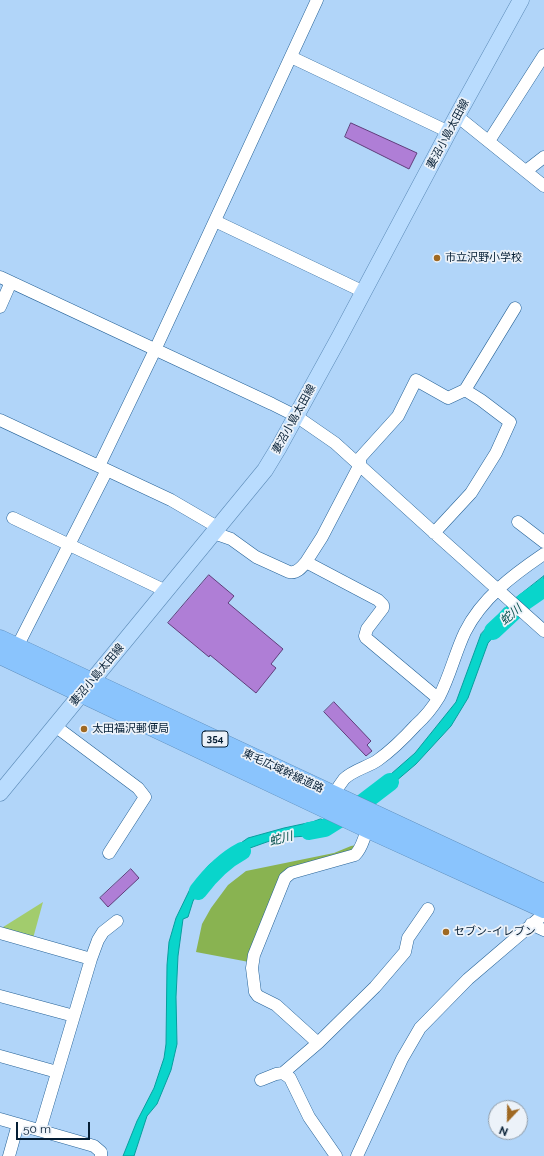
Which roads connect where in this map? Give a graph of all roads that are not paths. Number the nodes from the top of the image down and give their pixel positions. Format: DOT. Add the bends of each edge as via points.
graph roads {
  1 [pos="317,0"];
  2 [pos="520,0"];
  3 [pos="544,55"];
  4 [pos="291,57"];
  5 [pos="457,116"];
  6 [pos="449,132"];
  7 [pos="489,141"];
  8 [pos="544,157"];
  9 [pos="526,171"];
  10 [pos="544,186"];
  11 [pos="215,221"];
  12 [pos="0,277"];
  13 [pos="11,282"];
  14 [pos="364,292"];
  15 [pos="0,307"];
  16 [pos="515,308"];
  17 [pos="155,350"];
  18 [pos="464,390"];
  19 [pos="296,416"];
  20 [pos="0,420"];
  21 [pos="360,465"];
  22 [pos="102,468"];
  23 [pos="13,518"];
  24 [pos="518,522"];
  25 [pos="216,530"];
  26 [pos="434,533"];
  27 [pos="544,542"];
  28 [pos="69,545"];
  29 [pos="544,554"];
  30 [pos="306,562"];
  31 [pos="166,591"];
  32 [pos="499,592"];
  33 [pos="544,631"];
  34 [pos="0,639"];
  35 [pos="17,647"];
  36 [pos="0,655"];
  37 [pos="86,687"];
  38 [pos="439,697"];
  39 [pos="55,726"];
  40 [pos="0,793"];
  41 [pos="336,796"];
  42 [pos="371,824"];
  43 [pos="109,853"];
  44 [pos="544,893"];
  45 [pos="428,908"];
  46 [pos="544,909"];
  47 [pos="544,914"];
  48 [pos="117,921"];
  49 [pos="531,924"];
  50 [pos="544,930"];
  51 [pos="0,933"];
  52 [pos="91,959"];
  53 [pos="0,996"];
  54 [pos="74,1016"];
  55 [pos="318,1043"];
  56 [pos="0,1056"];
  57 [pos="57,1072"];
  58 [pos="284,1072"];
  59 [pos="261,1080"];
  60 [pos="0,1119"];
  61 [pos="18,1124"];
  62 [pos="40,1130"];
  63 [pos="9,1156"];
  64 [pos="101,1156"];
  65 [pos="336,1156"];
  66 [pos="357,1156"];
  1 -- 4 [label="street"];
  2 -- 5 [label="main road, 妻沼小島太田線"];
  3 -- 7 [label="street"];
  4 -- 6 [label="street"];
  4 -- 11 [label="street"];
  5 -- 6 [label="main road, 妻沼小島太田線"];
  5 -- 7 [label="street"];
  6 -- 14 [label="main road, 妻沼小島太田線"];
  7 -- 9 [label="street"];
  8 -- 9 [label="street"];
  9 -- 10 [label="street"];
  11 -- 14 [label="street"];
  11 -- 17 [label="street"];
  12 -- 13 [label="street"];
  13 -- 15 [label="street"];
  13 -- 17 [label="street"];
  14 -- 19 [label="main road, 妻沼小島太田線"];
  16 -- 18 [label="street"];
  17 -- 19 [label="street"];
  17 -- 22 [label="street"];
  18 -- 21 [label="street" via="448,398 416,380 398,416 360,458"];
  18 -- 26 [label="street" via="510,422 496,453 471,493"];
  19 -- 21 [label="street" via="335,443"];
  19 -- 25 [label="main road, 妻沼小島太田線" via="265,470"];
  20 -- 22 [label="street"];
  21 -- 26 [label="street"];
  21 -- 30 [label="street"];
  22 -- 25 [label="street" via="171,500"];
  22 -- 28 [label="street"];
  23 -- 28 [label="street"];
  24 -- 27 [label="street"];
  25 -- 30 [label="street" via="256,557 290,572 296,572"];
  25 -- 31 [label="main road, 妻沼小島太田線"];
  26 -- 32 [label="street"];
  28 -- 31 [label="street"];
  28 -- 35 [label="street"];
  29 -- 32 [label="street" via="503,584"];
  30 -- 38 [label="street" via="381,602 382,611 367,629 365,636"];
  31 -- 37 [label="main road, 妻沼小島太田線"];
  32 -- 33 [label="street"];
  32 -- 38 [label="street" via="482,606 465,632"];
  34 -- 35 [label="highway, 東毛広域幹線道路 / 354"];
  35 -- 37 [label="highway, 東毛広域幹線道路 / 354"];
  36 -- 37 [label="highway, 東毛広域幹線道路 / 354"];
  37 -- 39 [label="main road, 妻沼小島太田線"];
  37 -- 41 [label="highway, 東毛広域幹線道路 / 354"];
  37 -- 42 [label="highway, 東毛広域幹線道路 / 354" via="317,804"];
  38 -- 41 [label="street" via="417,725 378,760 344,779 338,787"];
  39 -- 40 [label="main road, 妻沼小島太田線"];
  39 -- 43 [label="street" via="138,788 145,797"];
  41 -- 42 [label="highway, 東毛広域幹線道路 / 354"];
  42 -- 44 [label="highway, 東毛広域幹線道路 / 354"];
  42 -- 46 [label="highway, 東毛広域幹線道路 / 354"];
  42 -- 55 [label="street" via="360,850 355,854 290,874 285,878 254,955 252,968 255,992 276,1005"];
  45 -- 55 [label="street" via="408,938 405,952 375,988"];
  47 -- 49 [label="street"];
  48 -- 52 [label="street" via="103,932"];
  49 -- 50 [label="street"];
  49 -- 66 [label="street" via="468,980 420,1028 402,1059"];
  51 -- 52 [label="street"];
  52 -- 54 [label="street"];
  53 -- 54 [label="street"];
  54 -- 57 [label="street"];
  55 -- 58 [label="street"];
  56 -- 57 [label="street"];
  57 -- 62 [label="street"];
  58 -- 59 [label="street"];
  58 -- 65 [label="street" via="290,1078 309,1117"];
  60 -- 61 [label="street"];
  61 -- 62 [label="street"];
  61 -- 63 [label="street"];
  62 -- 64 [label="street" via="94,1146 101,1152"];
}
